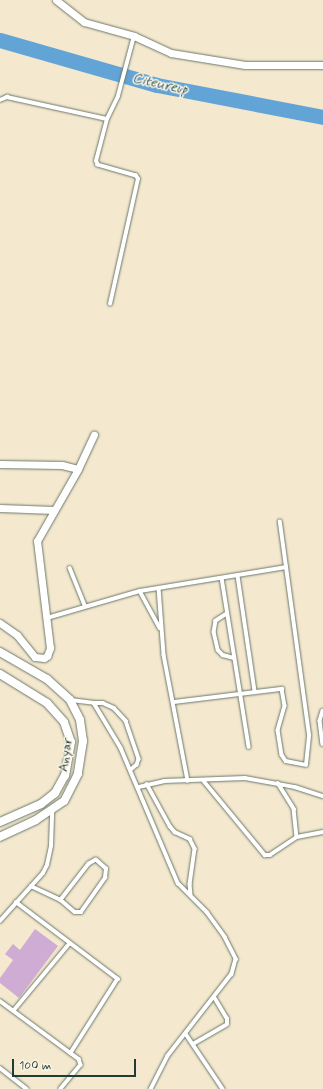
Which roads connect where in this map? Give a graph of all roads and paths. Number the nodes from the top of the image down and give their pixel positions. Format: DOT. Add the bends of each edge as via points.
graph roads {
  1 [pos="56,0"];
  2 [pos="134,36"];
  3 [pos="323,65"];
  4 [pos="0,100"];
  5 [pos="106,119"];
  6 [pos="110,304"];
  7 [pos="94,435"];
  8 [pos="0,464"];
  9 [pos="78,469"];
  10 [pos="0,508"];
  11 [pos="54,510"];
  12 [pos="280,522"];
  13 [pos="286,567"];
  14 [pos="70,568"];
  15 [pos="238,576"];
  16 [pos="222,578"];
  17 [pos="159,588"];
  18 [pos="140,591"];
  19 [pos="85,605"];
  20 [pos="227,614"];
  21 [pos="46,618"];
  22 [pos="0,624"];
  23 [pos="161,629"];
  24 [pos="0,652"];
  25 [pos="234,658"];
  26 [pos="0,674"];
  27 [pos="255,691"];
  28 [pos="239,693"];
  29 [pos="70,700"];
  30 [pos="174,702"];
  31 [pos="94,703"];
  32 [pos="323,711"];
  33 [pos="323,744"];
  34 [pos="249,747"];
  35 [pos="131,770"];
  36 [pos="188,781"];
  37 [pos="204,781"];
  38 [pos="278,783"];
  39 [pos="147,784"];
  40 [pos="139,787"];
  41 [pos="55,793"];
  42 [pos="323,796"];
  43 [pos="64,801"];
  44 [pos="52,811"];
  45 [pos="0,822"];
  46 [pos="323,832"];
  47 [pos="0,837"];
  48 [pos="297,837"];
  49 [pos="31,886"];
  50 [pos="191,895"];
  51 [pos="61,900"];
  52 [pos="16,902"];
  53 [pos="0,922"];
  54 [pos="69,944"];
  55 [pos="215,999"];
  56 [pos="0,1001"];
  57 [pos="14,1010"];
  58 [pos="186,1034"];
  59 [pos="193,1044"];
  60 [pos="71,1053"];
  61 [pos="0,1068"];
  62 [pos="27,1089"];
  63 [pos="61,1089"];
  64 [pos="151,1089"];
  65 [pos="223,1089"];
  1 -- 2 [label="street" via="84,22"];
  2 -- 3 [label="street" via="171,53 235,64"];
  2 -- 5 [label="lane" via="118,96"];
  4 -- 5 [label="lane" via="7,97"];
  5 -- 6 [label="lane" via="97,164 136,176 138,179"];
  7 -- 9 [label="street"];
  8 -- 9 [label="street" via="62,465"];
  9 -- 11 [label="street"];
  10 -- 11 [label="street"];
  11 -- 21 [label="street" via="39,534 36,546"];
  12 -- 13 [label="lane"];
  13 -- 15 [label="lane"];
  13 -- 27 [label="lane" via="309,735 306,765 286,761 282,755 278,730 285,706 282,689"];
  14 -- 19 [label="lane"];
  15 -- 16 [label="lane"];
  15 -- 27 [label="lane"];
  16 -- 17 [label="lane"];
  16 -- 20 [label="lane"];
  17 -- 18 [label="lane"];
  17 -- 23 [label="lane"];
  18 -- 19 [label="lane"];
  18 -- 23 [label="lane"];
  19 -- 21 [label="lane"];
  20 -- 25 [label="lane"];
  20 -- 25 [label="lane" via="216,621 214,632 218,650 223,655"];
  21 -- 22 [label="street" via="50,648 44,658 35,657 17,635"];
  23 -- 30 [label="lane"];
  24 -- 29 [label="street, Anyar" via="47,679"];
  25 -- 28 [label="lane"];
  26 -- 41 [label="street, Anyar" via="47,702 68,728 71,736 69,758 65,775"];
  27 -- 28 [label="lane"];
  28 -- 30 [label="lane"];
  28 -- 34 [label="lane"];
  29 -- 31 [label="lane"];
  29 -- 43 [label="street, Anyar" via="80,720 83,741 78,774"];
  30 -- 36 [label="lane"];
  31 -- 35 [label="lane"];
  31 -- 35 [label="lane" via="103,703 114,708 126,721 139,759"];
  32 -- 33 [label="lane" via="320,721"];
  35 -- 40 [label="lane"];
  36 -- 37 [label="lane"];
  36 -- 39 [label="lane"];
  37 -- 38 [label="lane" via="245,778"];
  37 -- 48 [label="lane" via="265,855 270,855"];
  38 -- 42 [label="lane"];
  38 -- 48 [label="lane" via="294,809"];
  39 -- 40 [label="lane"];
  39 -- 50 [label="lane" via="170,826 175,832 190,839 195,848"];
  40 -- 50 [label="lane" via="178,883"];
  41 -- 43 [label="street"];
  41 -- 45 [label="street, Anyar" via="41,804"];
  43 -- 44 [label="street, Anyar"];
  44 -- 47 [label="street, Anyar"];
  44 -- 49 [label="lane" via="51,846 47,865"];
  46 -- 48 [label="lane"];
  49 -- 51 [label="lane"];
  49 -- 52 [label="lane"];
  50 -- 55 [label="lane" via="225,936 236,963 232,974"];
  51 -- 51 [label="lane" via="89,864 96,860 106,869 105,878 84,910 75,912"];
  52 -- 53 [label="lane"];
  52 -- 54 [label="lane"];
  54 -- 57 [label="lane"];
  54 -- 60 [label="lane" via="118,979"];
  55 -- 58 [label="lane"];
  55 -- 59 [label="lane" via="227,1022"];
  56 -- 57 [label="lane"];
  57 -- 60 [label="lane"];
  58 -- 59 [label="lane"];
  58 -- 64 [label="lane" via="168,1056"];
  59 -- 65 [label="lane"];
  60 -- 63 [label="lane" via="79,1059 81,1065"];
  61 -- 62 [label="lane"];
}
